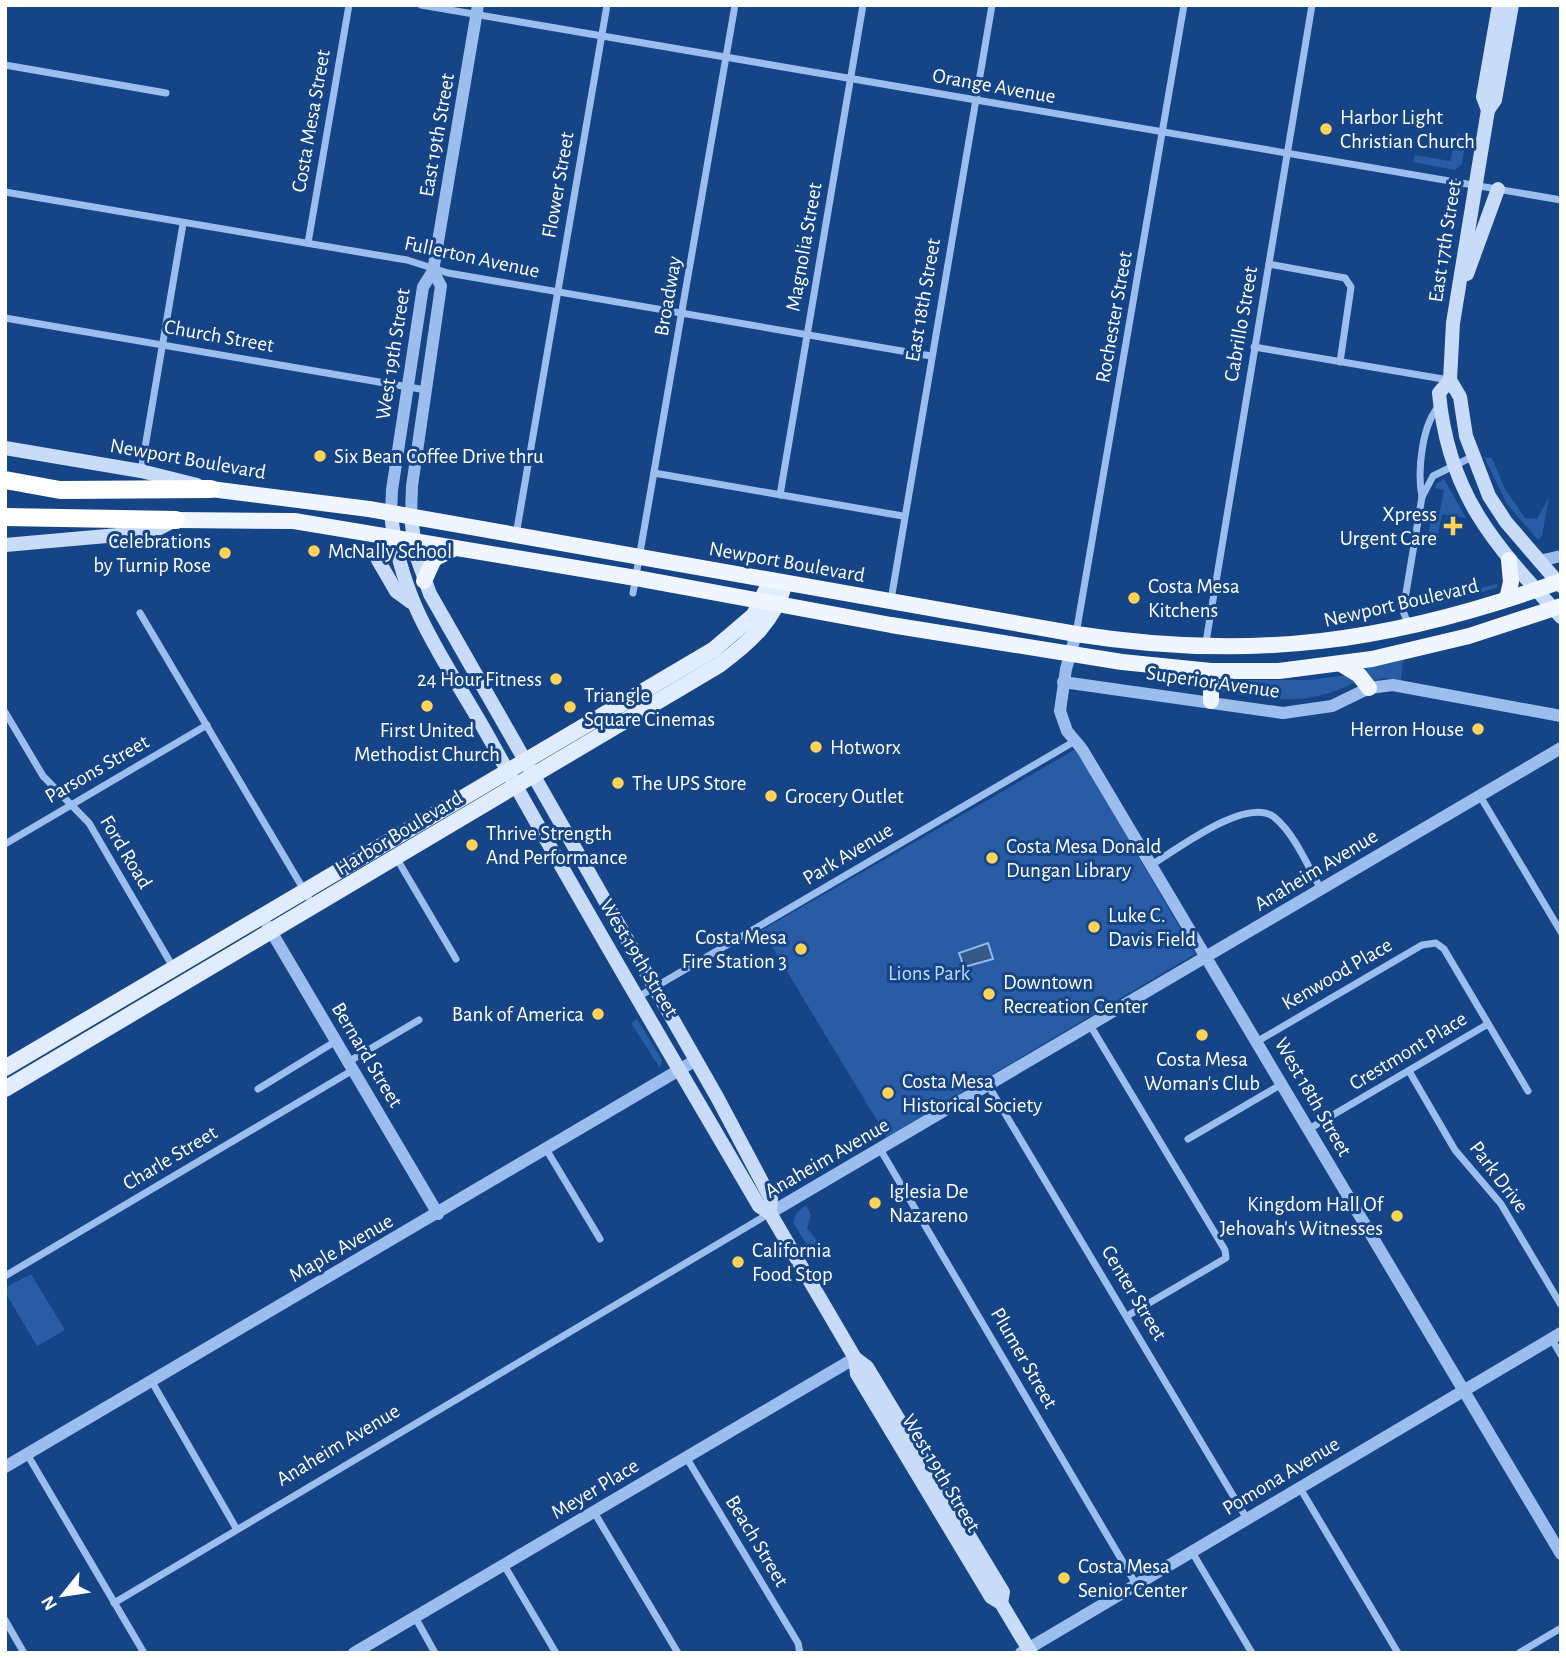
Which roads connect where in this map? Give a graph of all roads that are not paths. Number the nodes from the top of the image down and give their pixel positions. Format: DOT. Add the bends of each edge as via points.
graph roads {
  1 [pos="349,5"];
  2 [pos="421,5"];
  3 [pos="607,5"];
  4 [pos="735,5"];
  5 [pos="863,5"];
  6 [pos="992,5"];
  7 [pos="1184,5"];
  8 [pos="1312,5"];
  9 [pos="1499,5"];
  10 [pos="1512,5"];
  11 [pos="477,10"];
  12 [pos="601,36"];
  13 [pos="1493,39"];
  14 [pos="726,57"];
  15 [pos="5,65"];
  16 [pos="1500,76"];
  17 [pos="850,79"];
  18 [pos="166,93"];
  19 [pos="975,100"];
  20 [pos="1488,110"];
  21 [pos="1163,132"];
  22 [pos="1287,153"];
  23 [pos="1476,185"];
  24 [pos="1498,189"];
  25 [pos="5,192"];
  26 [pos="1561,200"];
  27 [pos="183,224"];
  28 [pos="308,243"];
  29 [pos="1269,264"];
  30 [pos="433,271"];
  31 [pos="557,292"];
  32 [pos="1456,305"];
  33 [pos="683,313"];
  34 [pos="5,318"];
  35 [pos="806,335"];
  36 [pos="164,344"];
  37 [pos="1254,347"];
  38 [pos="931,356"];
  39 [pos="1340,362"];
  40 [pos="1450,380"];
  41 [pos="408,387"];
  42 [pos="426,390"];
  43 [pos="1440,405"];
  44 [pos="5,448"];
  45 [pos="1472,457"];
  46 [pos="1453,465"];
  47 [pos="141,471"];
  48 [pos="654,473"];
  49 [pos="5,480"];
  50 [pos="211,489"];
  51 [pos="780,495"];
  52 [pos="1422,496"];
  53 [pos="391,514"];
  54 [pos="903,516"];
  55 [pos="5,517"];
  56 [pos="411,517"];
  57 [pos="176,520"];
  58 [pos="515,536"];
  59 [pos="394,539"];
  60 [pos="414,542"];
  61 [pos="5,545"];
  62 [pos="455,548"];
  63 [pos="1561,556"];
  64 [pos="639,558"];
  65 [pos="1509,560"];
  66 [pos="1539,561"];
  67 [pos="424,581"];
  68 [pos="778,582"];
  69 [pos="1560,583"];
  70 [pos="635,586"];
  71 [pos="1536,590"];
  72 [pos="1507,599"];
  73 [pos="891,601"];
  74 [pos="770,604"];
  75 [pos="1558,611"];
  76 [pos="140,613"];
  77 [pos="1409,627"];
  78 [pos="1076,634"];
  79 [pos="1205,648"];
  80 [pos="1070,655"];
  81 [pos="1341,664"];
  82 [pos="1211,671"];
  83 [pos="1063,682"];
  84 [pos="1369,688"];
  85 [pos="1211,701"];
  86 [pos="5,712"];
  87 [pos="1561,716"];
  88 [pos="207,725"];
  89 [pos="1075,741"];
  90 [pos="1561,748"];
  91 [pos="527,761"];
  92 [pos="507,772"];
  93 [pos="535,776"];
  94 [pos="515,788"];
  95 [pos="1480,796"];
  96 [pos="71,805"];
  97 [pos="5,844"];
  98 [pos="397,859"];
  99 [pos="1150,866"];
  100 [pos="1321,889"];
  101 [pos="304,892"];
  102 [pos="314,907"];
  103 [pos="262,916"];
  104 [pos="271,932"];
  105 [pos="1561,932"];
  106 [pos="1208,956"];
  107 [pos="456,959"];
  108 [pos="174,968"];
  109 [pos="183,984"];
  110 [pos="654,988"];
  111 [pos="638,997"];
  112 [pos="419,1020"];
  113 [pos="1488,1024"];
  114 [pos="1090,1025"];
  115 [pos="336,1041"];
  116 [pos="1258,1041"];
  117 [pos="696,1060"];
  118 [pos="351,1066"];
  119 [pos="5,1069"];
  120 [pos="680,1070"];
  121 [pos="1409,1070"];
  122 [pos="1283,1083"];
  123 [pos="988,1085"];
  124 [pos="5,1089"];
  125 [pos="257,1089"];
  126 [pos="1528,1091"];
  127 [pos="1309,1129"];
  128 [pos="1188,1139"];
  129 [pos="546,1149"];
  130 [pos="880,1149"];
  131 [pos="770,1213"];
  132 [pos="438,1214"];
  133 [pos="600,1240"];
  134 [pos="5,1276"];
  135 [pos="1561,1305"];
  136 [pos="1127,1316"];
  137 [pos="1556,1336"];
  138 [pos="1561,1355"];
  139 [pos="855,1358"];
  140 [pos="152,1382"];
  141 [pos="1464,1390"];
  142 [pos="27,1454"];
  143 [pos="686,1457"];
  144 [pos="5,1467"];
  145 [pos="1300,1488"];
  146 [pos="594,1512"];
  147 [pos="1247,1519"];
  148 [pos="236,1528"];
  149 [pos="1192,1552"];
  150 [pos="1561,1554"];
  151 [pos="504,1565"];
  152 [pos="1137,1586"];
  153 [pos="114,1603"];
  154 [pos="415,1617"];
  155 [pos="5,1620"];
  156 [pos="1561,1628"];
  157 [pos="1027,1651"];
  158 [pos="24,1653"];
  159 [pos="144,1653"];
  160 [pos="354,1653"];
  161 [pos="435,1653"];
  162 [pos="556,1653"];
  163 [pos="678,1653"];
  164 [pos="800,1653"];
  165 [pos="1252,1653"];
  166 [pos="1398,1653"];
  167 [pos="1519,1653"];
  1 -- 28 [label="street, Costa Mesa Street"];
  2 -- 11 [label="street, Orange Avenue"];
  3 -- 12 [label="street, Flower Street"];
  4 -- 14 [label="street, Broadway"];
  5 -- 17 [label="street, Magnolia Street"];
  6 -- 19 [label="street, East 18th Street"];
  7 -- 21 [label="street, Rochester Street"];
  8 -- 22 [label="street, Cabrillo Street"];
  9 -- 13 [label="main road, East 17th Street"];
  10 -- 16 [label="main road, East 17th Street"];
  11 -- 12 [label="street, Orange Avenue"];
  11 -- 30 [label="street, East 19th Street"];
  12 -- 14 [label="street, Orange Avenue"];
  12 -- 31 [label="street, Flower Street"];
  13 -- 16 [label="main road"];
  13 -- 20 [label="main road, East 17th Street" via="1483,97"];
  14 -- 17 [label="street, Orange Avenue"];
  14 -- 33 [label="street, Broadway"];
  15 -- 18 [label="street"];
  16 -- 20 [label="main road, East 17th Street"];
  17 -- 19 [label="street, Orange Avenue"];
  17 -- 35 [label="street, Magnolia Street"];
  19 -- 21 [label="street, Orange Avenue"];
  19 -- 38 [label="street, East 18th Street"];
  20 -- 23 [label="main road, East 17th Street"];
  21 -- 22 [label="street, Orange Avenue"];
  21 -- 78 [label="street, Rochester Street"];
  22 -- 23 [label="street, Orange Avenue"];
  22 -- 29 [label="street, Cabrillo Street"];
  23 -- 24 [label="street, Orange Avenue"];
  23 -- 32 [label="main road, East 17th Street"];
  24 -- 26 [label="street, Orange Avenue"];
  24 -- 32 [label="main road"];
  25 -- 27 [label="street, Fullerton Avenue"];
  27 -- 28 [label="street, Fullerton Avenue"];
  27 -- 36 [label="street"];
  28 -- 30 [label="street, Fullerton Avenue" via="407,260"];
  29 -- 37 [label="street, Cabrillo Street"];
  29 -- 39 [label="street" via="1349,282"];
  30 -- 31 [label="street, Fullerton Avenue"];
  30 -- 41 [label="street, West 19th Street" via="423,287"];
  30 -- 42 [label="street, West 19th Street" via="441,286"];
  31 -- 33 [label="street, Fullerton Avenue"];
  31 -- 58 [label="street, Flower Street"];
  32 -- 40 [label="main road, East 17th Street"];
  33 -- 35 [label="street, Fullerton Avenue"];
  33 -- 48 [label="street, Broadway"];
  34 -- 36 [label="street, Church Street"];
  35 -- 38 [label="street, Fullerton Avenue"];
  35 -- 51 [label="street, Magnolia Street"];
  36 -- 41 [label="street, Church Street"];
  36 -- 47 [label="street"];
  37 -- 39 [label="street"];
  37 -- 79 [label="street, Cabrillo Street"];
  38 -- 54 [label="street, East 18th Street"];
  39 -- 40 [label="street"];
  40 -- 43 [label="main road, East 17th Street" via="1439,393"];
  40 -- 45 [label="main road, East 17th Street" via="1460,397"];
  41 -- 42 [label="street, Church Street"];
  41 -- 53 [label="street, West 19th Street"];
  42 -- 56 [label="street, West 19th Street"];
  43 -- 46 [label="main road"];
  43 -- 52 [label="street" via="1430,415 1419,484"];
  44 -- 47 [label="main road, Newport Boulevard"];
  45 -- 46 [label="street"];
  45 -- 66 [label="main road, East 17th Street" via="1498,510"];
  46 -- 52 [label="street" via="1433,476"];
  46 -- 65 [label="main road" via="1474,512"];
  47 -- 50 [label="main road, Newport Boulevard"];
  48 -- 51 [label="street"];
  48 -- 64 [label="street, Broadway"];
  49 -- 50 [label="highway" via="60,490"];
  50 -- 53 [label="highway, Newport Boulevard"];
  51 -- 54 [label="street"];
  52 -- 77 [label="street" via="1403,611"];
  53 -- 56 [label="highway, Newport Boulevard"];
  53 -- 59 [label="main road, West 19th Street"];
  54 -- 73 [label="street, East 18th Street"];
  55 -- 57 [label="highway"];
  56 -- 58 [label="highway, Newport Boulevard"];
  56 -- 60 [label="main road, West 19th Street"];
  57 -- 59 [label="highway, Newport Boulevard" via="295,521"];
  57 -- 61 [label="main road, Newport Boulevard" via="152,532"];
  58 -- 64 [label="highway, Newport Boulevard"];
  59 -- 60 [label="highway, Newport Boulevard"];
  59 -- 92 [label="main road, West 19th Street" via="378,560 396,591 412,602"];
  60 -- 62 [label="highway, Newport Boulevard"];
  60 -- 67 [label="main road, West 19th Street"];
  62 -- 67 [label="highway" via="434,559"];
  62 -- 70 [label="highway, Newport Boulevard"];
  63 -- 66 [label="street"];
  64 -- 68 [label="highway, Newport Boulevard"];
  64 -- 70 [label="street, Broadway"];
  65 -- 71 [label="main road"];
  65 -- 72 [label="highway"];
  66 -- 69 [label="main road, East 17th Street"];
  67 -- 91 [label="main road, West 19th Street"];
  68 -- 73 [label="highway, Newport Boulevard"];
  68 -- 74 [label="main road, Harbor Boulevard"];
  69 -- 71 [label="highway, Newport Boulevard"];
  70 -- 74 [label="highway, Newport Boulevard"];
  71 -- 72 [label="highway, Newport Boulevard"];
  71 -- 75 [label="main road"];
  72 -- 77 [label="highway, Newport Boulevard"];
  73 -- 78 [label="highway, Newport Boulevard"];
  74 -- 80 [label="highway, Newport Boulevard"];
  74 -- 91 [label="main road, Harbor Boulevard" via="713,650"];
  74 -- 93 [label="main road, Harbor Boulevard" via="754,636 719,665"];
  75 -- 81 [label="highway, Newport Boulevard"];
  76 -- 88 [label="street"];
  77 -- 79 [label="highway, Newport Boulevard" via="1296,646"];
  78 -- 79 [label="highway, Newport Boulevard"];
  78 -- 80 [label="street, West 18th Street"];
  80 -- 82 [label="highway, Newport Boulevard"];
  80 -- 83 [label="street, West 18th Street"];
  81 -- 82 [label="highway, Newport Boulevard" via="1279,671"];
  81 -- 84 [label="highway"];
  82 -- 85 [label="highway"];
  83 -- 85 [label="street, Superior Avenue"];
  83 -- 89 [label="street, West 18th Street" via="1060,717"];
  84 -- 85 [label="street, Superior Avenue" via="1332,706 1300,712"];
  84 -- 87 [label="street, Superior Avenue" via="1393,685"];
  86 -- 96 [label="street, Ford Road" via="43,776"];
  88 -- 96 [label="street, Parsons Street"];
  88 -- 101 [label="street"];
  89 -- 99 [label="street, West 18th Street"];
  89 -- 110 [label="street, Park Avenue"];
  90 -- 95 [label="street, Anaheim Avenue"];
  91 -- 92 [label="main road, Harbor Boulevard"];
  91 -- 93 [label="main road, West 19th Street"];
  92 -- 94 [label="main road, West 19th Street"];
  92 -- 101 [label="main road, Harbor Boulevard"];
  93 -- 94 [label="main road, Harbor Boulevard"];
  93 -- 110 [label="main road, West 19th Street"];
  94 -- 98 [label="main road, Harbor Boulevard"];
  94 -- 111 [label="main road, West 19th Street"];
  95 -- 100 [label="street, Anaheim Avenue"];
  95 -- 105 [label="street"];
  96 -- 97 [label="street, Parsons Street"];
  96 -- 108 [label="street, Ford Road" via="89,823"];
  98 -- 102 [label="main road, Harbor Boulevard"];
  98 -- 107 [label="street"];
  99 -- 100 [label="street" via="1235,816 1256,811 1273,816 1283,827"];
  99 -- 106 [label="street, West 18th Street"];
  100 -- 106 [label="street, Anaheim Avenue"];
  101 -- 102 [label="street"];
  101 -- 103 [label="main road, Harbor Boulevard"];
  102 -- 104 [label="main road, Harbor Boulevard"];
  103 -- 104 [label="street, Bernard Street"];
  103 -- 108 [label="main road, Harbor Boulevard"];
  104 -- 109 [label="main road, Harbor Boulevard"];
  104 -- 115 [label="street, Bernard Street"];
  106 -- 114 [label="street, Anaheim Avenue"];
  106 -- 116 [label="street, West 18th Street"];
  108 -- 109 [label="street, Ford Road"];
  108 -- 119 [label="main road, Harbor Boulevard"];
  109 -- 124 [label="main road, Harbor Boulevard"];
  110 -- 111 [label="street, Park Avenue"];
  110 -- 117 [label="main road, West 19th Street"];
  111 -- 120 [label="main road, West 19th Street"];
  112 -- 118 [label="street, Charle Street"];
  113 -- 116 [label="street, Kenwood Place" via="1436,943 1422,945"];
  113 -- 121 [label="street, Crestmont Place"];
  113 -- 126 [label="street"];
  114 -- 123 [label="street, Anaheim Avenue"];
  114 -- 136 [label="street" via="1225,1250 1226,1258"];
  115 -- 118 [label="street, Bernard Street"];
  115 -- 125 [label="street"];
  116 -- 122 [label="street, West 18th Street"];
  117 -- 120 [label="street, Maple Avenue"];
  117 -- 131 [label="main road, West 19th Street" via="771,1199"];
  118 -- 132 [label="street, Bernard Street"];
  118 -- 134 [label="street, Charle Street"];
  120 -- 129 [label="street, Maple Avenue"];
  120 -- 131 [label="main road, West 19th Street" via="759,1206"];
  121 -- 127 [label="street, Crestmont Place"];
  121 -- 135 [label="street, Park Drive" via="1455,1150 1501,1204"];
  122 -- 127 [label="street, West 18th Street"];
  122 -- 128 [label="street"];
  123 -- 130 [label="street, Anaheim Avenue"];
  123 -- 136 [label="street, Center Street"];
  127 -- 141 [label="street, West 18th Street"];
  129 -- 132 [label="street, Maple Avenue"];
  129 -- 133 [label="street"];
  130 -- 131 [label="street, Anaheim Avenue"];
  130 -- 152 [label="street, Plumer Street"];
  131 -- 139 [label="main road, West 19th Street"];
  131 -- 148 [label="street, Anaheim Avenue"];
  132 -- 140 [label="street, Maple Avenue"];
  136 -- 147 [label="street, Center Street"];
  137 -- 138 [label="street"];
  137 -- 141 [label="street, Pomona Avenue"];
  139 -- 143 [label="street, Meyer Place"];
  139 -- 157 [label="main road, West 19th Street" via="857,1374 991,1597 1002,1603"];
  140 -- 142 [label="street, Maple Avenue"];
  140 -- 148 [label="street"];
  141 -- 145 [label="street, Pomona Avenue"];
  141 -- 150 [label="street, West 18th Street"];
  142 -- 144 [label="street, Maple Avenue"];
  142 -- 153 [label="street"];
  143 -- 146 [label="street, Meyer Place"];
  143 -- 164 [label="street, Beach Street"];
  145 -- 147 [label="street, Pomona Avenue"];
  145 -- 166 [label="street"];
  146 -- 151 [label="street, Meyer Place"];
  146 -- 163 [label="street"];
  147 -- 149 [label="street, Pomona Avenue"];
  148 -- 153 [label="street, Anaheim Avenue"];
  149 -- 152 [label="street, Pomona Avenue"];
  149 -- 165 [label="street"];
  151 -- 154 [label="street, Meyer Place"];
  151 -- 162 [label="street"];
  152 -- 157 [label="street, Pomona Avenue"];
  153 -- 159 [label="street"];
  154 -- 160 [label="street, Meyer Place"];
  154 -- 161 [label="street"];
  155 -- 158 [label="street"];
  156 -- 167 [label="street"];
}
